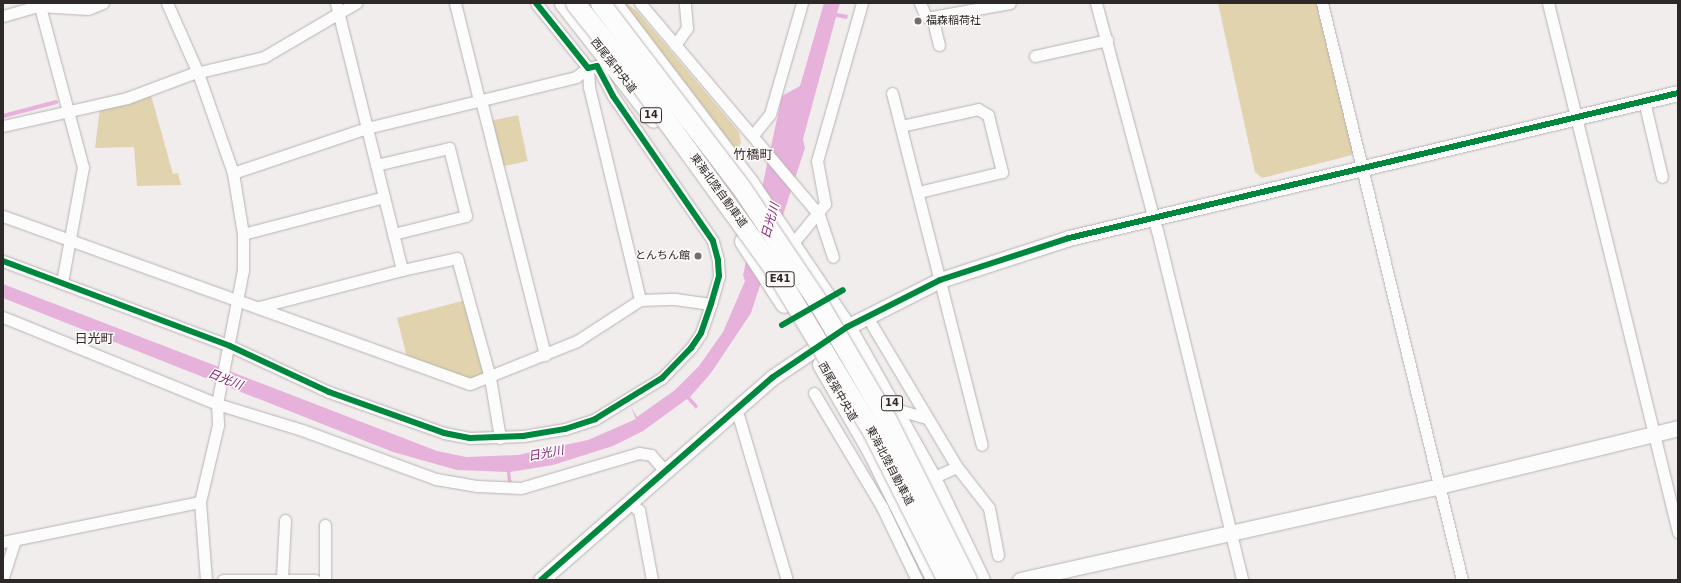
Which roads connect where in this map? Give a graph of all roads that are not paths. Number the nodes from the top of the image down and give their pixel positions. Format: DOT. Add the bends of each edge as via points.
graph roads {
  1 [pos="103,3"];
  2 [pos="167,3"];
  3 [pos="356,3"];
  4 [pos="455,3"];
  5 [pos="536,3"];
  6 [pos="563,3"];
  7 [pos="575,3"];
  8 [pos="600,3"];
  9 [pos="613,3"];
  10 [pos="640,3"];
  11 [pos="685,3"];
  12 [pos="802,3"];
  13 [pos="862,3"];
  14 [pos="920,3"];
  15 [pos="1010,3"];
  16 [pos="1096,3"];
  17 [pos="1322,3"];
  18 [pos="1548,3"];
  19 [pos="39,5"];
  20 [pos="337,8"];
  21 [pos="3,16"];
  22 [pos="932,17"];
  23 [pos="592,38"];
  24 [pos="1107,40"];
  25 [pos="675,45"];
  26 [pos="939,45"];
  27 [pos="1035,56"];
  28 [pos="593,67"];
  29 [pos="198,72"];
  30 [pos="892,93"];
  31 [pos="1678,93"];
  32 [pos="480,100"];
  33 [pos="1644,101"];
  34 [pos="68,110"];
  35 [pos="1575,118"];
  36 [pos="632,120"];
  37 [pos="3,126"];
  38 [pos="660,126"];
  39 [pos="901,126"];
  40 [pos="367,128"];
  41 [pos="753,135"];
  42 [pos="376,165"];
  43 [pos="1363,169"];
  44 [pos="233,173"];
  45 [pos="1662,177"];
  46 [pos="919,192"];
  47 [pos="384,197"];
  48 [pos="819,215"];
  49 [pos="3,216"];
  50 [pos="1153,219"];
  51 [pos="243,234"];
  52 [pos="393,234"];
  53 [pos="790,239"];
  54 [pos="70,240"];
  55 [pos="833,257"];
  56 [pos="3,261"];
  57 [pos="402,270"];
  58 [pos="940,280"];
  59 [pos="62,283"];
  60 [pos="238,299"];
  61 [pos="640,300"];
  62 [pos="711,304"];
  63 [pos="259,307"];
  64 [pos="3,317"];
  65 [pos="872,325"];
  66 [pos="846,327"];
  67 [pos="229,349"];
  68 [pos="812,350"];
  69 [pos="545,355"];
  70 [pos="490,378"];
  71 [pos="814,393"];
  72 [pos="218,402"];
  73 [pos="736,408"];
  74 [pos="895,409"];
  75 [pos="926,418"];
  76 [pos="1678,428"];
  77 [pos="1653,433"];
  78 [pos="500,438"];
  79 [pos="982,445"];
  80 [pos="957,467"];
  81 [pos="666,472"];
  82 [pos="932,478"];
  83 [pos="1439,486"];
  84 [pos="200,502"];
  85 [pos="889,503"];
  86 [pos="630,504"];
  87 [pos="284,520"];
  88 [pos="325,525"];
  89 [pos="1231,532"];
  90 [pos="1678,532"];
  91 [pos="15,540"];
  92 [pos="3,542"];
  93 [pos="998,555"];
  94 [pos="3,577"];
  95 [pos="282,578"];
  96 [pos="206,580"];
  97 [pos="223,580"];
  98 [pos="315,580"];
  99 [pos="326,580"];
  100 [pos="541,580"];
  101 [pos="652,580"];
  102 [pos="787,580"];
  103 [pos="917,580"];
  104 [pos="935,580"];
  105 [pos="947,580"];
  106 [pos="968,580"];
  107 [pos="981,580"];
  108 [pos="1020,580"];
  109 [pos="1242,580"];
  110 [pos="1462,580"];
  1 -- 19 [label="street" via="88,9"];
  2 -- 29 [label="street"];
  3 -- 20 [label="street"];
  4 -- 32 [label="street"];
  5 -- 28 [label="street"];
  6 -- 23 [label="main road, 西尾張中央道 / 14"];
  7 -- 105 [label="highway, 東海北陸自動車道 / E41, bridge" via="657,107 772,266 872,431"];
  8 -- 106 [label="highway, 東海北陸自動車道 / E41, bridge" via="740,186 816,299 888,420"];
  9 -- 53 [label="main road, 14"];
  10 -- 25 [label="street"];
  11 -- 25 [label="street" via="687,28"];
  12 -- 41 [label="street" via="770,114"];
  13 -- 48 [label="street" via="817,161 825,200"];
  14 -- 22 [label="street" via="926,17"];
  15 -- 22 [label="street"];
  16 -- 24 [label="street"];
  17 -- 43 [label="street"];
  18 -- 35 [label="street"];
  19 -- 21 [label="street"];
  19 -- 34 [label="street"];
  20 -- 29 [label="street" via="264,57"];
  20 -- 40 [label="street"];
  22 -- 26 [label="street"];
  23 -- 28 [label="street"];
  23 -- 38 [label="main road, 西尾張中央道 / 14"];
  24 -- 27 [label="street"];
  24 -- 50 [label="street"];
  25 -- 41 [label="street"];
  28 -- 32 [label="street" via="576,77"];
  28 -- 36 [label="street"];
  28 -- 61 [label="street" via="589,88"];
  29 -- 34 [label="street" via="127,98"];
  29 -- 44 [label="street"];
  30 -- 39 [label="street"];
  31 -- 33 [label="street"];
  32 -- 40 [label="street"];
  32 -- 69 [label="street"];
  33 -- 35 [label="street"];
  33 -- 45 [label="street"];
  34 -- 37 [label="street"];
  34 -- 54 [label="street" via="83,167"];
  35 -- 43 [label="street"];
  35 -- 77 [label="street"];
  36 -- 38 [label="street"];
  36 -- 62 [label="street" via="713,241 722,274"];
  38 -- 68 [label="main road, 西尾張中央道 / 14" via="736,230"];
  39 -- 46 [label="street"];
  39 -- 46 [label="street" via="978,109 988,115 1002,172"];
  40 -- 42 [label="street"];
  40 -- 44 [label="street"];
  41 -- 48 [label="street"];
  42 -- 47 [label="street"];
  42 -- 52 [label="street" via="449,148 466,216"];
  43 -- 50 [label="street"];
  43 -- 83 [label="street"];
  44 -- 51 [label="street"];
  46 -- 58 [label="street"];
  47 -- 51 [label="street"];
  47 -- 52 [label="street"];
  48 -- 53 [label="street"];
  48 -- 55 [label="street"];
  49 -- 54 [label="street"];
  50 -- 58 [label="street" via="1025,250"];
  50 -- 89 [label="street"];
  51 -- 60 [label="street" via="244,255"];
  52 -- 57 [label="street"];
  53 -- 66 [label="main road, 14"];
  54 -- 59 [label="street"];
  54 -- 60 [label="street"];
  56 -- 59 [label="street"];
  57 -- 63 [label="street"];
  57 -- 70 [label="street" via="457,258"];
  58 -- 66 [label="street"];
  58 -- 79 [label="street"];
  59 -- 67 [label="street"];
  60 -- 63 [label="street"];
  60 -- 67 [label="street"];
  61 -- 62 [label="street" via="675,299"];
  61 -- 69 [label="street" via="577,341"];
  62 -- 78 [label="street" via="701,333 691,348 678,364 641,393 595,419 565,429"];
  63 -- 70 [label="street" via="470,384"];
  64 -- 72 [label="street"];
  65 -- 75 [label="street"];
  66 -- 68 [label="street"];
  66 -- 74 [label="main road, 14"];
  67 -- 72 [label="street"];
  67 -- 78 [label="street" via="329,392 414,423 470,438"];
  68 -- 73 [label="street"];
  68 -- 85 [label="main road, 西尾張中央道 / 14"];
  69 -- 70 [label="street"];
  70 -- 78 [label="street"];
  71 -- 85 [label="street"];
  72 -- 81 [label="street" via="436,479 477,486 521,488 639,453 650,455"];
  72 -- 84 [label="street" via="218,425"];
  73 -- 81 [label="street"];
  73 -- 102 [label="street"];
  74 -- 75 [label="street"];
  74 -- 82 [label="main road, 14"];
  75 -- 80 [label="street"];
  76 -- 77 [label="street"];
  77 -- 83 [label="street"];
  77 -- 90 [label="street"];
  80 -- 82 [label="street"];
  80 -- 93 [label="street" via="989,508"];
  81 -- 86 [label="street"];
  82 -- 107 [label="main road, 14"];
  83 -- 89 [label="street"];
  83 -- 110 [label="street"];
  84 -- 91 [label="street"];
  84 -- 96 [label="street"];
  85 -- 103 [label="street"];
  85 -- 104 [label="main road, 西尾張中央道 / 14"];
  86 -- 100 [label="street"];
  86 -- 101 [label="street" via="638,510"];
  87 -- 95 [label="street"];
  88 -- 99 [label="street"];
  89 -- 108 [label="street"];
  89 -- 109 [label="street"];
  91 -- 92 [label="street"];
  91 -- 94 [label="street"];
  95 -- 97 [label="street"];
  95 -- 98 [label="street"];
}
